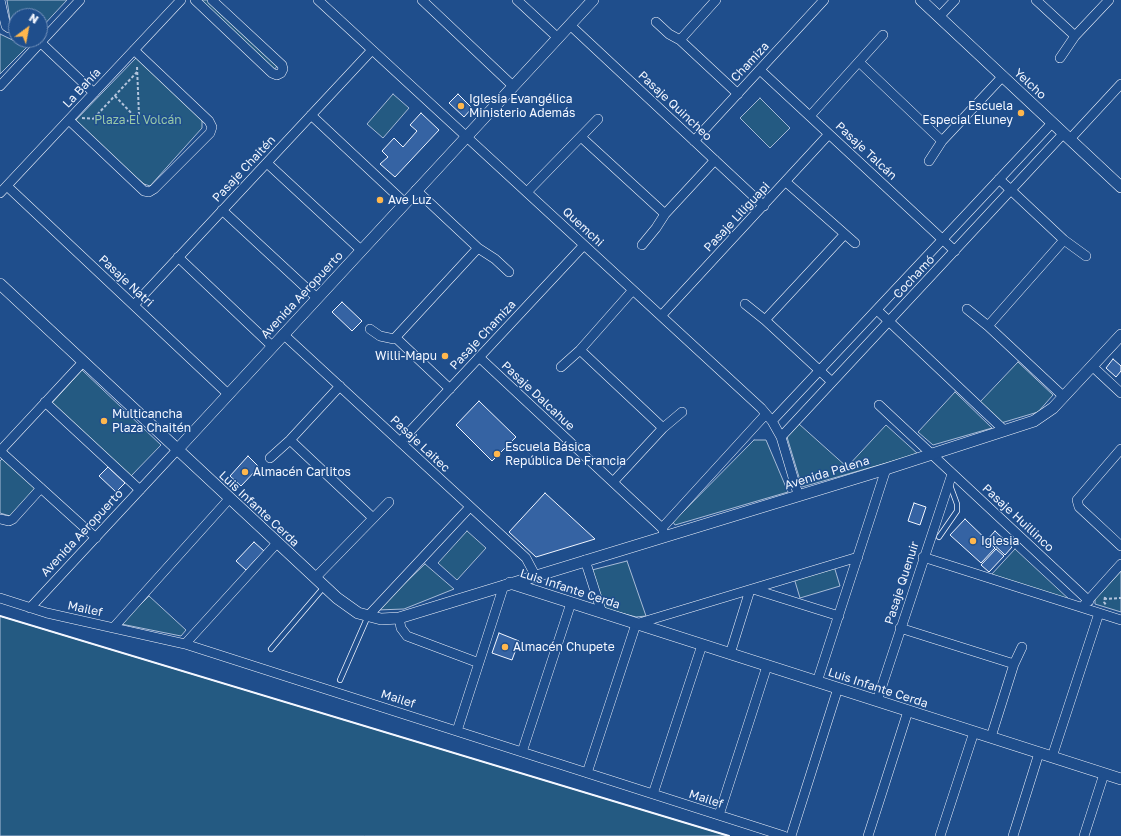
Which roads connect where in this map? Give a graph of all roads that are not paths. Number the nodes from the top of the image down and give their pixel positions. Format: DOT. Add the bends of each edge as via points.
graph roads {
  1 [pos="0,0"];
  2 [pos="80,0"];
  3 [pos="181,0"];
  4 [pos="195,0"];
  5 [pos="212,0"];
  6 [pos="318,0"];
  7 [pos="422,0"];
  8 [pos="517,0"];
  9 [pos="593,0"];
  10 [pos="716,0"];
  11 [pos="824,0"];
  12 [pos="921,0"];
  13 [pos="954,0"];
  14 [pos="1036,0"];
  15 [pos="1109,0"];
  16 [pos="939,17"];
  17 [pos="656,22"];
  18 [pos="570,25"];
  19 [pos="8,27"];
  20 [pos="48,32"];
  21 [pos="883,35"];
  22 [pos="1075,36"];
  23 [pos="558,38"];
  24 [pos="680,40"];
  25 [pos="33,48"];
  26 [pos="46,48"];
  27 [pos="372,50"];
  28 [pos="135,52"];
  29 [pos="1060,58"];
  30 [pos="859,62"];
  31 [pos="760,70"];
  32 [pos="1003,76"];
  33 [pos="1121,84"];
  34 [pos="0,86"];
  35 [pos="513,86"];
  36 [pos="94,93"];
  37 [pos="738,94"];
  38 [pos="311,115"];
  39 [pos="810,116"];
  40 [pos="70,119"];
  41 [pos="598,119"];
  42 [pos="1052,123"];
  43 [pos="829,134"];
  44 [pos="466,136"];
  45 [pos="581,136"];
  46 [pos="1067,136"];
  47 [pos="942,140"];
  48 [pos="694,141"];
  49 [pos="715,160"];
  50 [pos="929,161"];
  51 [pos="267,163"];
  52 [pos="1000,179"];
  53 [pos="786,182"];
  54 [pos="7,186"];
  55 [pos="1121,187"];
  56 [pos="416,190"];
  57 [pos="1011,190"];
  58 [pos="527,192"];
  59 [pos="0,193"];
  60 [pos="405,203"];
  61 [pos="764,206"];
  62 [pos="222,210"];
  63 [pos="665,214"];
  64 [pos="844,235"];
  65 [pos="943,240"];
  66 [pos="1064,240"];
  67 [pos="855,244"];
  68 [pos="584,245"];
  69 [pos="642,245"];
  70 [pos="478,248"];
  71 [pos="361,250"];
  72 [pos="955,250"];
  73 [pos="1086,256"];
  74 [pos="178,257"];
  75 [pos="509,272"];
  76 [pos="0,284"];
  77 [pos="633,290"];
  78 [pos="317,298"];
  79 [pos="745,304"];
  80 [pos="134,305"];
  81 [pos="967,309"];
  82 [pos="877,310"];
  83 [pos="661,316"];
  84 [pos="765,320"];
  85 [pos="888,321"];
  86 [pos="988,326"];
  87 [pos="370,329"];
  88 [pos="283,334"];
  89 [pos="1121,335"];
  90 [pos="396,338"];
  91 [pos="272,346"];
  92 [pos="580,350"];
  93 [pos="479,357"];
  94 [pos="83,362"];
  95 [pos="1092,366"];
  96 [pos="561,367"];
  97 [pos="820,371"];
  98 [pos="832,382"];
  99 [pos="340,386"];
  100 [pos="450,389"];
  101 [pos="1121,393"];
  102 [pos="228,394"];
  103 [pos="1064,397"];
  104 [pos="46,402"];
  105 [pos="879,404"];
  106 [pos="682,412"];
  107 [pos="769,418"];
  108 [pos="663,428"];
  109 [pos="1005,432"];
  110 [pos="781,436"];
  111 [pos="290,440"];
  112 [pos="400,442"];
  113 [pos="1121,449"];
  114 [pos="177,450"];
  115 [pos="0,451"];
  116 [pos="930,453"];
  117 [pos="270,458"];
  118 [pos="886,469"];
  119 [pos="952,474"];
  120 [pos="613,482"];
  121 [pos="949,483"];
  122 [pos="41,488"];
  123 [pos="140,490"];
  124 [pos="798,494"];
  125 [pos="230,499"];
  126 [pos="389,502"];
  127 [pos="470,507"];
  128 [pos="0,518"];
  129 [pos="373,518"];
  130 [pos="664,532"];
  131 [pos="939,537"];
  132 [pos="96,538"];
  133 [pos="277,543"];
  134 [pos="1121,546"];
  135 [pos="858,557"];
  136 [pos="923,557"];
  137 [pos="585,560"];
  138 [pos="1121,564"];
  139 [pos="535,575"];
  140 [pos="314,578"];
  141 [pos="507,584"];
  142 [pos="324,587"];
  143 [pos="752,590"];
  144 [pos="0,598"];
  145 [pos="1089,600"];
  146 [pos="571,603"];
  147 [pos="30,608"];
  148 [pos="1082,608"];
  149 [pos="602,613"];
  150 [pos="1099,613"];
  151 [pos="368,616"];
  152 [pos="838,616"];
  153 [pos="399,618"];
  154 [pos="1121,620"];
  155 [pos="636,624"];
  156 [pos="114,627"];
  157 [pos="900,628"];
  158 [pos="185,644"];
  159 [pos="702,645"];
  160 [pos="1022,647"];
  161 [pos="271,649"];
  162 [pos="730,654"];
  163 [pos="479,663"];
  164 [pos="1014,664"];
  165 [pos="767,666"];
  166 [pos="340,680"];
  167 [pos="817,682"];
  168 [pos="838,688"];
  169 [pos="877,701"];
  170 [pos="908,711"];
  171 [pos="457,731"];
  172 [pos="974,732"];
  173 [pos="991,738"];
  174 [pos="522,752"];
  175 [pos="1039,753"];
  176 [pos="1052,757"];
  177 [pos="587,773"];
  178 [pos="1104,774"];
  179 [pos="1121,779"];
  180 [pos="653,794"];
  181 [pos="719,815"];
  182 [pos="784,836"];
  183 [pos="791,836"];
  184 [pos="868,836"];
  185 [pos="940,836"];
  186 [pos="1013,836"];
  187 [pos="1084,836"];
  1 -- 19 [label="street"];
  2 -- 20 [label="street"];
  3 -- 28 [label="street, La Bahía"];
  4 -- 5 [label="street" via="272,73 281,73 282,65"];
  6 -- 27 [label="street, Quemchi"];
  7 -- 35 [label="street"];
  8 -- 23 [label="street"];
  9 -- 18 [label="street, Avenida Aeropuerto"];
  10 -- 24 [label="street"];
  11 -- 31 [label="street, Chamiza"];
  12 -- 16 [label="street, Yelcho"];
  13 -- 16 [label="street"];
  14 -- 22 [label="street"];
  15 -- 22 [label="street"];
  16 -- 32 [label="street, Yelcho"];
  17 -- 24 [label="street"];
  18 -- 23 [label="street, Avenida Aeropuerto"];
  18 -- 48 [label="street, Pasaje Quincheo"];
  21 -- 30 [label="street"];
  22 -- 29 [label="street"];
  23 -- 35 [label="street, Avenida Aeropuerto"];
  24 -- 37 [label="street"];
  25 -- 34 [label="street"];
  26 -- 36 [label="street"];
  27 -- 38 [label="street, Pasaje Chaitén"];
  27 -- 44 [label="street, Quemchi"];
  28 -- 36 [label="street, La Bahía"];
  28 -- 40 [label="street" via="209,122 212,127 210,133 149,192 144,191"];
  30 -- 39 [label="street"];
  30 -- 47 [label="street"];
  31 -- 37 [label="street, Chamiza"];
  31 -- 39 [label="street, Pasaje Talcán"];
  32 -- 42 [label="street, Yelcho"];
  32 -- 47 [label="street"];
  33 -- 46 [label="street, Cochamó"];
  35 -- 44 [label="street, Avenida Aeropuerto"];
  36 -- 40 [label="street, La Bahía"];
  37 -- 48 [label="street, Chamiza"];
  38 -- 51 [label="street, Pasaje Chaitén"];
  38 -- 60 [label="street"];
  39 -- 43 [label="street, Pasaje Talcán"];
  40 -- 54 [label="street, La Bahía"];
  41 -- 45 [label="street"];
  42 -- 46 [label="street, Yelcho"];
  42 -- 52 [label="street, Cochamó"];
  43 -- 53 [label="street, Pasaje Liliguapi"];
  43 -- 65 [label="street, Pasaje Talcán"];
  44 -- 56 [label="street, Avenida Aeropuerto"];
  44 -- 58 [label="street, Quemchi"];
  45 -- 58 [label="street"];
  45 -- 63 [label="street"];
  46 -- 55 [label="street, Yelcho"];
  46 -- 57 [label="street, Cochamó"];
  47 -- 50 [label="street"];
  48 -- 49 [label="street, Pasaje Quincheo"];
  49 -- 61 [label="street, Pasaje Quincheo"];
  49 -- 63 [label="street"];
  51 -- 62 [label="street, Pasaje Chaitén"];
  51 -- 71 [label="street"];
  52 -- 57 [label="street"];
  52 -- 65 [label="street, Cochamó"];
  53 -- 61 [label="street, Pasaje Liliguapi"];
  53 -- 64 [label="street"];
  54 -- 59 [label="street, La Bahía"];
  54 -- 80 [label="street, Pasaje Natri"];
  56 -- 60 [label="street, Avenida Aeropuerto"];
  56 -- 70 [label="street"];
  57 -- 66 [label="street"];
  57 -- 72 [label="street, Cochamó"];
  58 -- 68 [label="street, Quemchi"];
  60 -- 71 [label="street, Avenida Aeropuerto"];
  61 -- 83 [label="street, Pasaje Liliguapi"];
  62 -- 74 [label="street, Pasaje Chaitén"];
  62 -- 78 [label="street"];
  63 -- 69 [label="street"];
  64 -- 67 [label="street"];
  64 -- 84 [label="street"];
  65 -- 72 [label="street, Pasaje Talcán"];
  65 -- 82 [label="street, Cochamó"];
  66 -- 73 [label="street"];
  66 -- 86 [label="street"];
  68 -- 77 [label="street, Quemchi"];
  68 -- 93 [label="street, Pasaje Chamiza"];
  70 -- 75 [label="street"];
  70 -- 90 [label="street"];
  71 -- 78 [label="street, Avenida Aeropuerto"];
  72 -- 85 [label="street, Cochamó"];
  74 -- 80 [label="street, Pasaje Chaitén"];
  74 -- 91 [label="street"];
  76 -- 94 [label="street, Luis Infante Cerda"];
  77 -- 83 [label="street, Quemchi"];
  77 -- 92 [label="street"];
  78 -- 88 [label="street, Avenida Aeropuerto"];
  79 -- 84 [label="street"];
  80 -- 102 [label="street, Pasaje Natri"];
  81 -- 86 [label="street"];
  82 -- 85 [label="street"];
  82 -- 97 [label="street, Cochamó"];
  83 -- 107 [label="street, Quemchi"];
  84 -- 97 [label="street"];
  85 -- 98 [label="street, Cochamó"];
  85 -- 109 [label="street"];
  86 -- 103 [label="street"];
  87 -- 90 [label="street" via="380,336 392,340"];
  88 -- 91 [label="street, Avenida Aeropuerto"];
  88 -- 99 [label="street, Pasaje Laitec"];
  89 -- 95 [label="street, Avenida Palena"];
  90 -- 100 [label="street"];
  91 -- 102 [label="street, Avenida Aeropuerto"];
  92 -- 96 [label="street"];
  92 -- 108 [label="street"];
  93 -- 100 [label="street, Pasaje Chamiza"];
  93 -- 120 [label="street, Pasaje Dalcahue"];
  94 -- 104 [label="street"];
  94 -- 114 [label="street, Luis Infante Cerda"];
  95 -- 101 [label="street"];
  95 -- 103 [label="street, Avenida Palena"];
  97 -- 98 [label="street"];
  97 -- 107 [label="street, Cochamó"];
  98 -- 110 [label="street, Cochamó"];
  99 -- 111 [label="street"];
  99 -- 112 [label="street, Pasaje Laitec"];
  100 -- 112 [label="street, Pasaje Chamiza"];
  102 -- 114 [label="street, Avenida Aeropuerto"];
  103 -- 109 [label="street, Avenida Palena" via="1044,416"];
  104 -- 115 [label="street"];
  104 -- 123 [label="street"];
  105 -- 116 [label="street, Pasaje Huillinco"];
  106 -- 108 [label="street"];
  107 -- 110 [label="street, Quemchi"];
  107 -- 130 [label="street, Cochamó"];
  108 -- 120 [label="street"];
  109 -- 116 [label="street, Avenida Palena"];
  110 -- 124 [label="street, Quemchi"];
  111 -- 117 [label="street"];
  111 -- 129 [label="street"];
  112 -- 127 [label="street, Pasaje Laitec"];
  113 -- 134 [label="street" via="1077,500 1079,507"];
  114 -- 123 [label="street, Avenida Aeropuerto"];
  114 -- 125 [label="street, Luis Infante Cerda"];
  115 -- 122 [label="street"];
  116 -- 118 [label="street, Avenida Palena"];
  116 -- 119 [label="street, Pasaje Huillinco"];
  118 -- 124 [label="street, Avenida Palena"];
  118 -- 135 [label="street"];
  119 -- 121 [label="street, Pasaje Quenuir"];
  119 -- 145 [label="street, Pasaje Huillinco"];
  120 -- 130 [label="street, Pasaje Dalcahue"];
  121 -- 131 [label="lane" via="958,507 954,518"];
  121 -- 136 [label="street, Pasaje Quenuir"];
  122 -- 128 [label="street" via="13,519"];
  122 -- 132 [label="street"];
  123 -- 132 [label="street, Avenida Aeropuerto"];
  124 -- 130 [label="street, Avenida Palena"];
  125 -- 133 [label="street, Luis Infante Cerda"];
  125 -- 156 [label="street"];
  126 -- 129 [label="street"];
  127 -- 139 [label="street, Pasaje Laitec" via="526,558"];
  127 -- 151 [label="street"];
  129 -- 140 [label="street"];
  130 -- 137 [label="street, Avenida Palena"];
  132 -- 147 [label="street, Avenida Aeropuerto"];
  133 -- 140 [label="street, Luis Infante Cerda"];
  133 -- 158 [label="street"];
  135 -- 143 [label="street"];
  135 -- 152 [label="street"];
  136 -- 148 [label="street"];
  136 -- 157 [label="street, Pasaje Quenuir"];
  137 -- 139 [label="street, Avenida Palena"];
  137 -- 149 [label="street"];
  138 -- 145 [label="street"];
  139 -- 141 [label="street, Avenida Palena"];
  140 -- 142 [label="street, Luis Infante Cerda"];
  141 -- 146 [label="street, Luis Infante Cerda"];
  141 -- 153 [label="street, Luis Infante Cerda"];
  141 -- 163 [label="street"];
  142 -- 151 [label="street, Luis Infante Cerda" via="352,609"];
  142 -- 161 [label="lane"];
  143 -- 152 [label="street"];
  143 -- 155 [label="street"];
  143 -- 162 [label="street"];
  144 -- 147 [label="street, Mailef"];
  145 -- 148 [label="street"];
  146 -- 149 [label="street, Luis Infante Cerda"];
  146 -- 174 [label="street"];
  147 -- 156 [label="street, Mailef"];
  148 -- 150 [label="street"];
  149 -- 155 [label="street, Luis Infante Cerda"];
  150 -- 154 [label="street"];
  150 -- 176 [label="street"];
  151 -- 153 [label="street, Luis Infante Cerda" via="381,619"];
  151 -- 166 [label="lane"];
  152 -- 167 [label="street"];
  153 -- 163 [label="street" via="402,631 410,638"];
  155 -- 159 [label="street, Luis Infante Cerda"];
  155 -- 177 [label="street"];
  156 -- 158 [label="street, Mailef"];
  157 -- 164 [label="street"];
  157 -- 169 [label="street, Pasaje Quenuir"];
  158 -- 171 [label="street, Mailef"];
  159 -- 162 [label="street, Luis Infante Cerda"];
  159 -- 180 [label="street"];
  160 -- 164 [label="street"];
  162 -- 165 [label="street, Luis Infante Cerda"];
  163 -- 171 [label="street"];
  164 -- 173 [label="street"];
  165 -- 167 [label="street, Luis Infante Cerda"];
  165 -- 181 [label="street"];
  167 -- 168 [label="street, Luis Infante Cerda"];
  168 -- 169 [label="street, Luis Infante Cerda"];
  168 -- 183 [label="street"];
  169 -- 170 [label="street, Luis Infante Cerda"];
  170 -- 172 [label="street, Luis Infante Cerda"];
  170 -- 184 [label="street"];
  171 -- 174 [label="street, Mailef"];
  172 -- 173 [label="street, Luis Infante Cerda"];
  172 -- 185 [label="street"];
  173 -- 175 [label="street, Luis Infante Cerda"];
  174 -- 177 [label="street, Mailef"];
  175 -- 176 [label="street, Luis Infante Cerda"];
  175 -- 186 [label="street"];
  176 -- 178 [label="street, Luis Infante Cerda"];
  177 -- 180 [label="street, Mailef"];
  178 -- 179 [label="street, Luis Infante Cerda"];
  178 -- 187 [label="street"];
  180 -- 181 [label="street, Mailef"];
  181 -- 182 [label="street, Mailef"];
}
